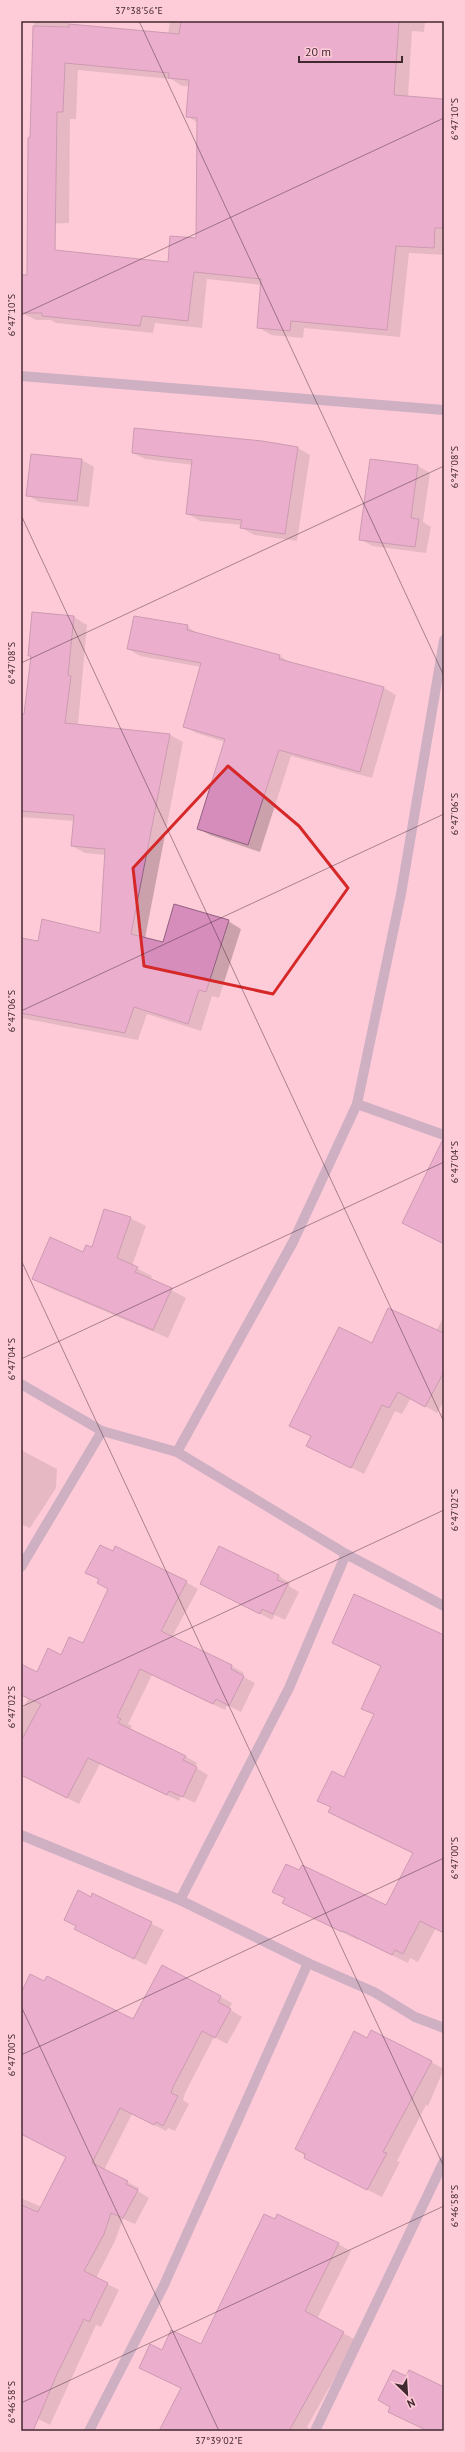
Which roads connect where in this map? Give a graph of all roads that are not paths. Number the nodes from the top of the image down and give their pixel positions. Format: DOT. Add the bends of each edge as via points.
graph roads {
  1 [pos="21,376"];
  2 [pos="444,410"];
  3 [pos="444,640"];
  4 [pos="357,1104"];
  5 [pos="444,1135"];
  6 [pos="21,1384"];
  7 [pos="102,1431"];
  8 [pos="177,1452"];
  9 [pos="346,1554"];
  10 [pos="21,1567"];
  11 [pos="444,1606"];
  12 [pos="21,1835"];
  13 [pos="180,1900"];
  14 [pos="308,1963"];
  15 [pos="444,2028"];
  16 [pos="444,2161"];
  17 [pos="89,2431"];
  18 [pos="314,2431"];
  1 -- 2 [label="street"];
  3 -- 4 [label="street" via="401,894"];
  4 -- 5 [label="street"];
  4 -- 8 [label="street" via="293,1242"];
  6 -- 7 [label="street"];
  7 -- 8 [label="street"];
  7 -- 10 [label="street"];
  8 -- 9 [label="street"];
  9 -- 11 [label="street"];
  9 -- 13 [label="street" via="289,1688"];
  12 -- 13 [label="street"];
  13 -- 14 [label="street"];
  14 -- 15 [label="street" via="374,1992 415,2017"];
  14 -- 17 [label="street" via="164,2285"];
  16 -- 18 [label="street"];
}
